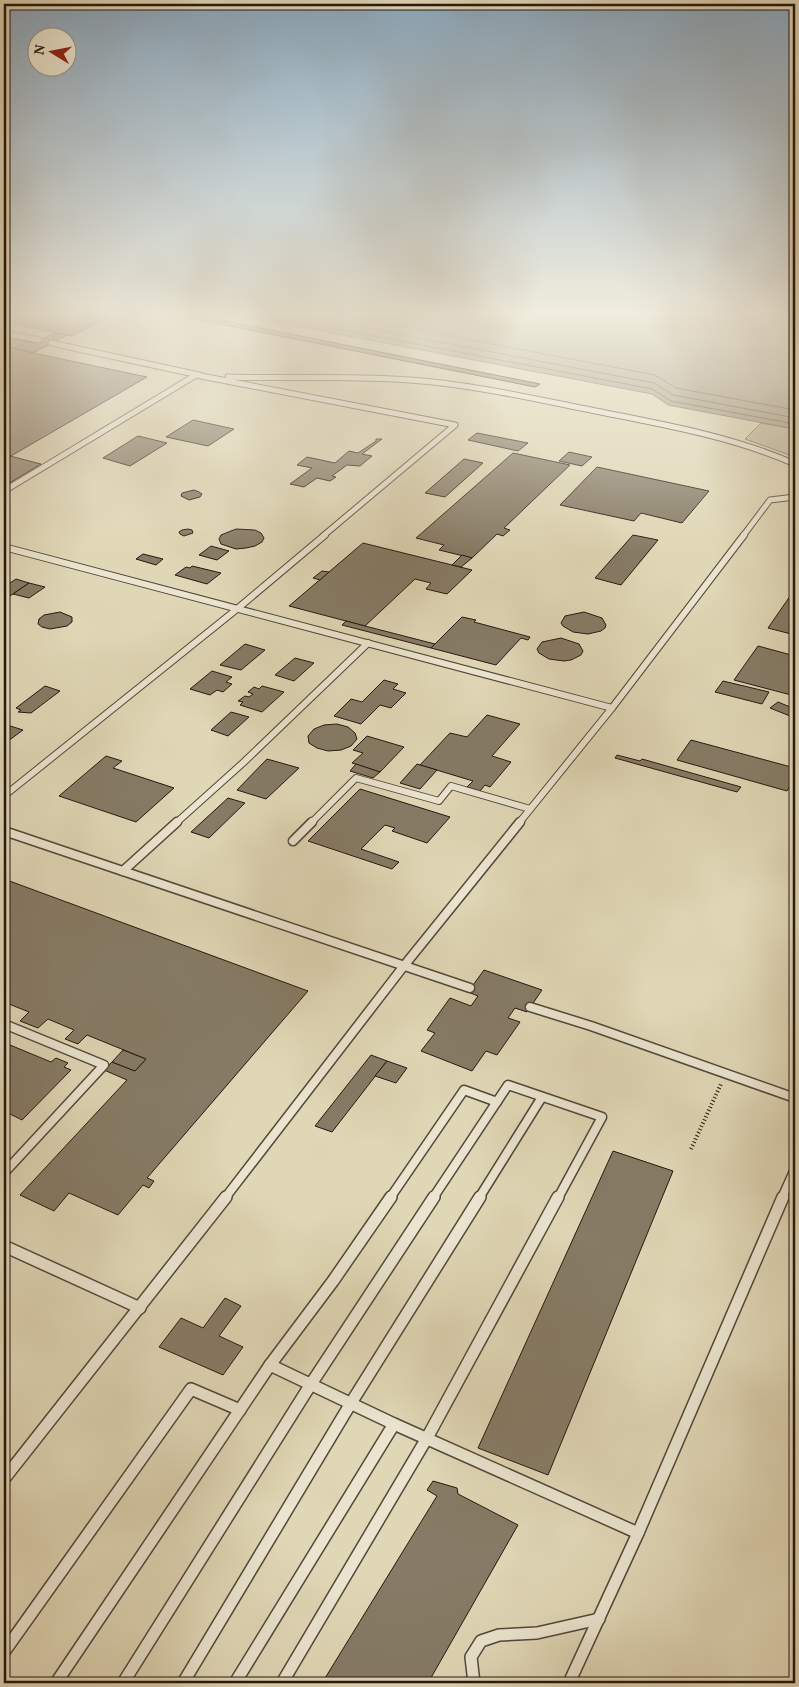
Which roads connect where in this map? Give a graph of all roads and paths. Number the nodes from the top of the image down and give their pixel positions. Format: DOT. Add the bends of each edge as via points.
graph roads {
  1 [pos="164,394"];
  2 [pos="296,394"];
  3 [pos="500,394"];
  4 [pos="795,464"];
  5 [pos="4,491"];
  6 [pos="795,497"];
  7 [pos="4,548"];
  8 [pos="237,609"];
  9 [pos="368,644"];
  10 [pos="612,708"];
  11 [pos="4,796"];
  12 [pos="530,809"];
  13 [pos="4,831"];
  14 [pos="293,841"];
  15 [pos="123,871"];
  16 [pos="403,966"];
  17 [pos="470,988"];
  18 [pos="530,1007"];
  19 [pos="4,1024"];
  20 [pos="725,1074"];
  21 [pos="542,1097"];
  22 [pos="795,1098"];
  23 [pos="497,1102"];
  24 [pos="691,1149"];
  25 [pos="795,1169"];
  26 [pos="4,1173"];
  27 [pos="4,1246"];
  28 [pos="140,1308"];
  29 [pos="270,1365"];
  30 [pos="311,1384"];
  31 [pos="351,1403"];
  32 [pos="240,1410"];
  33 [pos="394,1424"];
  34 [pos="427,1438"];
  35 [pos="4,1479"];
  36 [pos="638,1533"];
  37 [pos="599,1619"];
  38 [pos="4,1652"];
  39 [pos="56,1683"];
  40 [pos="123,1683"];
  41 [pos="183,1683"];
  42 [pos="236,1683"];
  43 [pos="282,1683"];
  44 [pos="474,1683"];
  45 [pos="569,1683"];
  1 -- 5 [label="lane"];
  2 -- 8 [label="lane" via="455,425"];
  3 -- 4 [label="lane" via="724,437"];
  6 -- 10 [label="lane" via="770,500"];
  7 -- 8 [label="lane"];
  8 -- 9 [label="lane"];
  8 -- 11 [label="lane"];
  9 -- 10 [label="lane"];
  9 -- 15 [label="lane"];
  10 -- 12 [label="lane"];
  12 -- 14 [label="lane" via="451,786 439,801 356,778"];
  12 -- 16 [label="lane"];
  13 -- 15 [label="lane"];
  15 -- 16 [label="lane"];
  16 -- 17 [label="lane"];
  16 -- 28 [label="lane"];
  18 -- 20 [label="lane"];
  19 -- 26 [label="lane" via="104,1066"];
  20 -- 22 [label="lane"];
  20 -- 24 [label="path"];
  21 -- 23 [label="lane" via="508,1085"];
  21 -- 31 [label="lane"];
  21 -- 34 [label="lane" via="602,1117"];
  23 -- 29 [label="lane" via="464,1090 334,1282"];
  23 -- 30 [label="lane"];
  25 -- 36 [label="lane"];
  27 -- 28 [label="lane"];
  28 -- 35 [label="lane"];
  29 -- 30 [label="lane"];
  29 -- 32 [label="lane"];
  30 -- 31 [label="lane"];
  30 -- 40 [label="lane"];
  31 -- 33 [label="lane"];
  31 -- 41 [label="lane"];
  32 -- 38 [label="lane" via="191,1389"];
  32 -- 39 [label="lane"];
  33 -- 34 [label="lane"];
  33 -- 42 [label="lane"];
  34 -- 36 [label="lane"];
  34 -- 43 [label="lane"];
  36 -- 37 [label="lane"];
  37 -- 44 [label="lane" via="537,1633 499,1634 480,1641 471,1658"];
  37 -- 45 [label="lane"];
}
